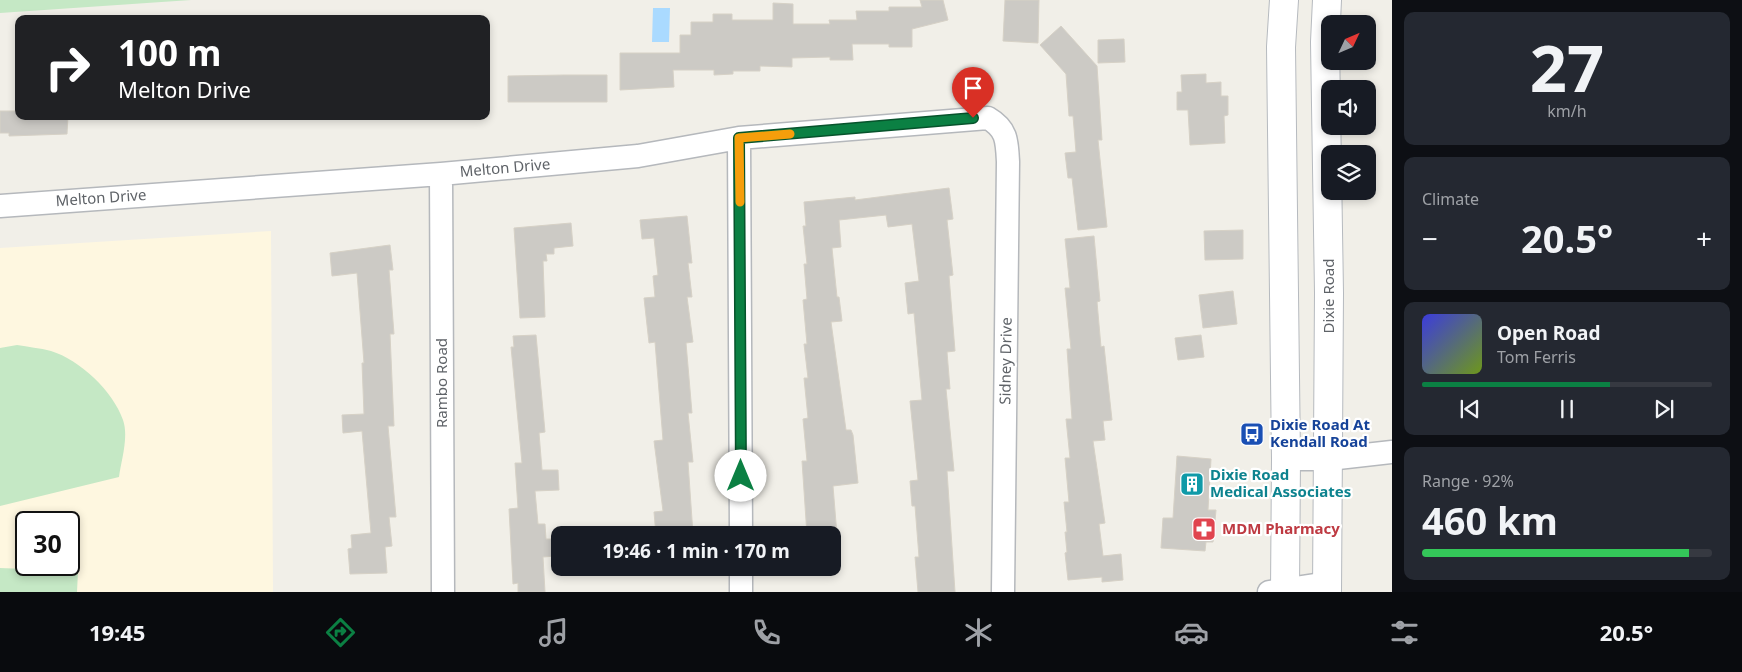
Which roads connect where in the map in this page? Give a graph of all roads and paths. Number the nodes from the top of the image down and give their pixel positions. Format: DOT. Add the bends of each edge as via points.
graph roads {
  1 [pos="1270,0"];
  2 [pos="1284,0"];
  3 [pos="1327,0"];
  4 [pos="1340,0"];
  5 [pos="1328,15"];
  6 [pos="1335,15"];
  7 [pos="1282,47"];
  8 [pos="1329,70"];
  9 [pos="1003,131"];
  10 [pos="739,138"];
  11 [pos="441,174"];
  12 [pos="0,206"];
  13 [pos="1392,452"];
  14 [pos="1286,459"];
  15 [pos="1329,459"];
  16 [pos="741,526"];
  17 [pos="741,576"];
  18 [pos="1328,587"];
  19 [pos="1280,591"];
  20 [pos="442,592"];
  21 [pos="741,592"];
  22 [pos="1002,592"];
  1 -- 7 [label="main road"];
  2 -- 7 [label="main road"];
  3 -- 5 [label="main road, Dixie Road"];
  4 -- 6 [label="main road"];
  7 -- 14 [label="main road"];
  8 -- 15 [label="main road, Dixie Road"];
  9 -- 10 [label="street, Melton Drive" via="999,124 988,118 973,118"];
  9 -- 22 [label="street, Sidney Drive" via="1008,162"];
  10 -- 11 [label="street, Melton Drive" via="638,156"];
  10 -- 16 [label="street"];
  11 -- 12 [label="street, Melton Drive"];
  11 -- 20 [label="street, Rambo Road"];
  13 -- 15 [label="street"];
  14 -- 15 [label="street"];
  14 -- 19 [label="main road"];
  15 -- 18 [label="main road, Dixie Road"];
  17 -- 21 [label="street"];
  18 -- 19 [label="street"];
}
